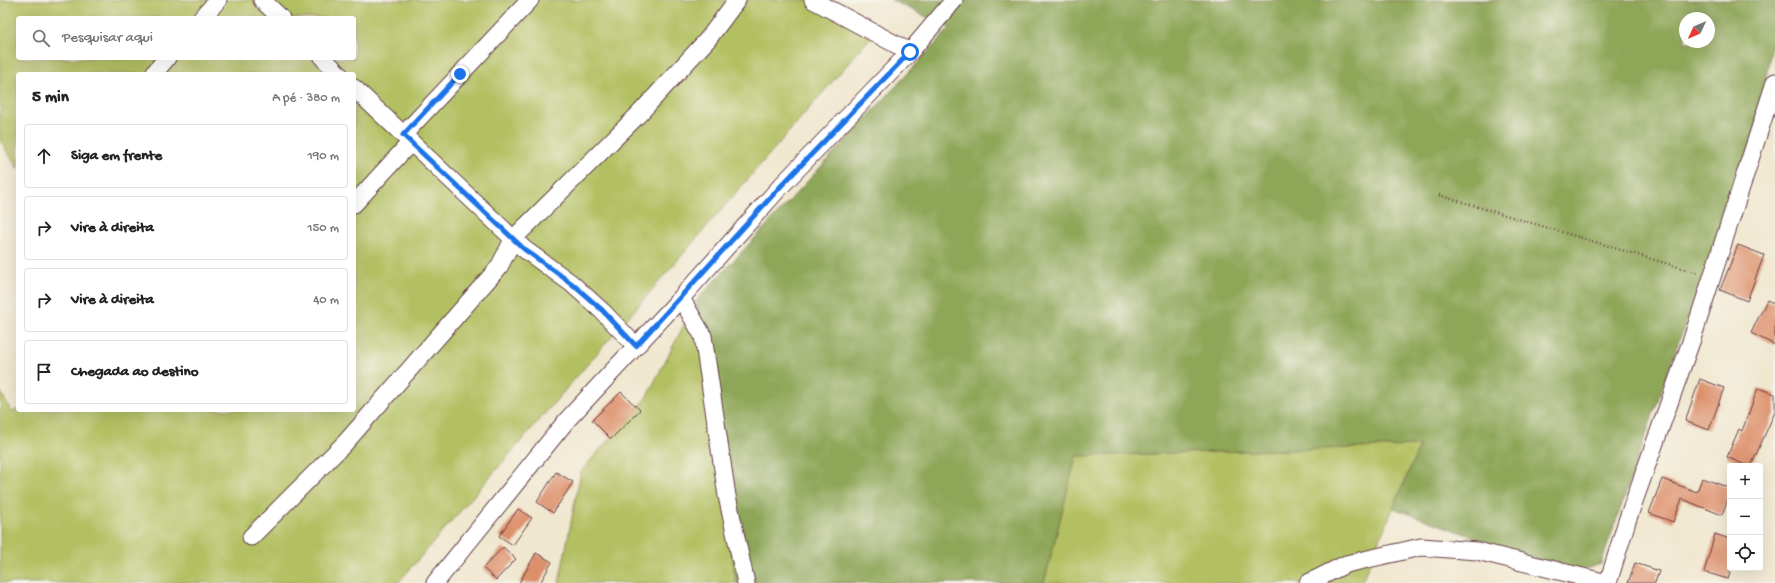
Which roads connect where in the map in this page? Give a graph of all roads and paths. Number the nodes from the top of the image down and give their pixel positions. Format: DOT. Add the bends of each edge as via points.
graph roads {
  1 [pos="218,0"];
  2 [pos="262,0"];
  3 [pos="530,0"];
  4 [pos="737,0"];
  5 [pos="813,0"];
  6 [pos="954,0"];
  7 [pos="204,16"];
  8 [pos="279,16"];
  9 [pos="910,52"];
  10 [pos="165,60"];
  11 [pos="325,60"];
  12 [pos="155,72"];
  13 [pos="337,72"];
  14 [pos="1775,82"];
  15 [pos="356,90"];
  16 [pos="1769,123"];
  17 [pos="407,139"];
  18 [pos="1439,196"];
  19 [pos="356,202"];
  20 [pos="514,238"];
  21 [pos="1711,277"];
  22 [pos="681,298"];
  23 [pos="636,346"];
  24 [pos="251,537"];
  25 [pos="435,583"];
  26 [pos="746,583"];
  27 [pos="1308,583"];
  28 [pos="1608,583"];
  1 -- 7 [label="street"];
  2 -- 8 [label="street"];
  3 -- 17 [label="street"];
  4 -- 20 [label="street" via="708,39 639,114"];
  5 -- 9 [label="street"];
  6 -- 9 [label="street"];
  9 -- 22 [label="street" via="781,186"];
  10 -- 12 [label="street"];
  11 -- 13 [label="street"];
  14 -- 16 [label="street"];
  15 -- 17 [label="street"];
  16 -- 21 [label="street"];
  17 -- 19 [label="street"];
  17 -- 20 [label="street"];
  18 -- 21 [label="path"];
  20 -- 23 [label="street" via="524,249 571,283 602,310"];
  20 -- 24 [label="street" via="499,267 345,443"];
  21 -- 28 [label="street"];
  22 -- 23 [label="street"];
  22 -- 26 [label="street" via="703,336 727,496"];
  23 -- 25 [label="street" via="567,420"];
  27 -- 28 [label="street" via="1346,564 1421,547 1477,551"];
}
